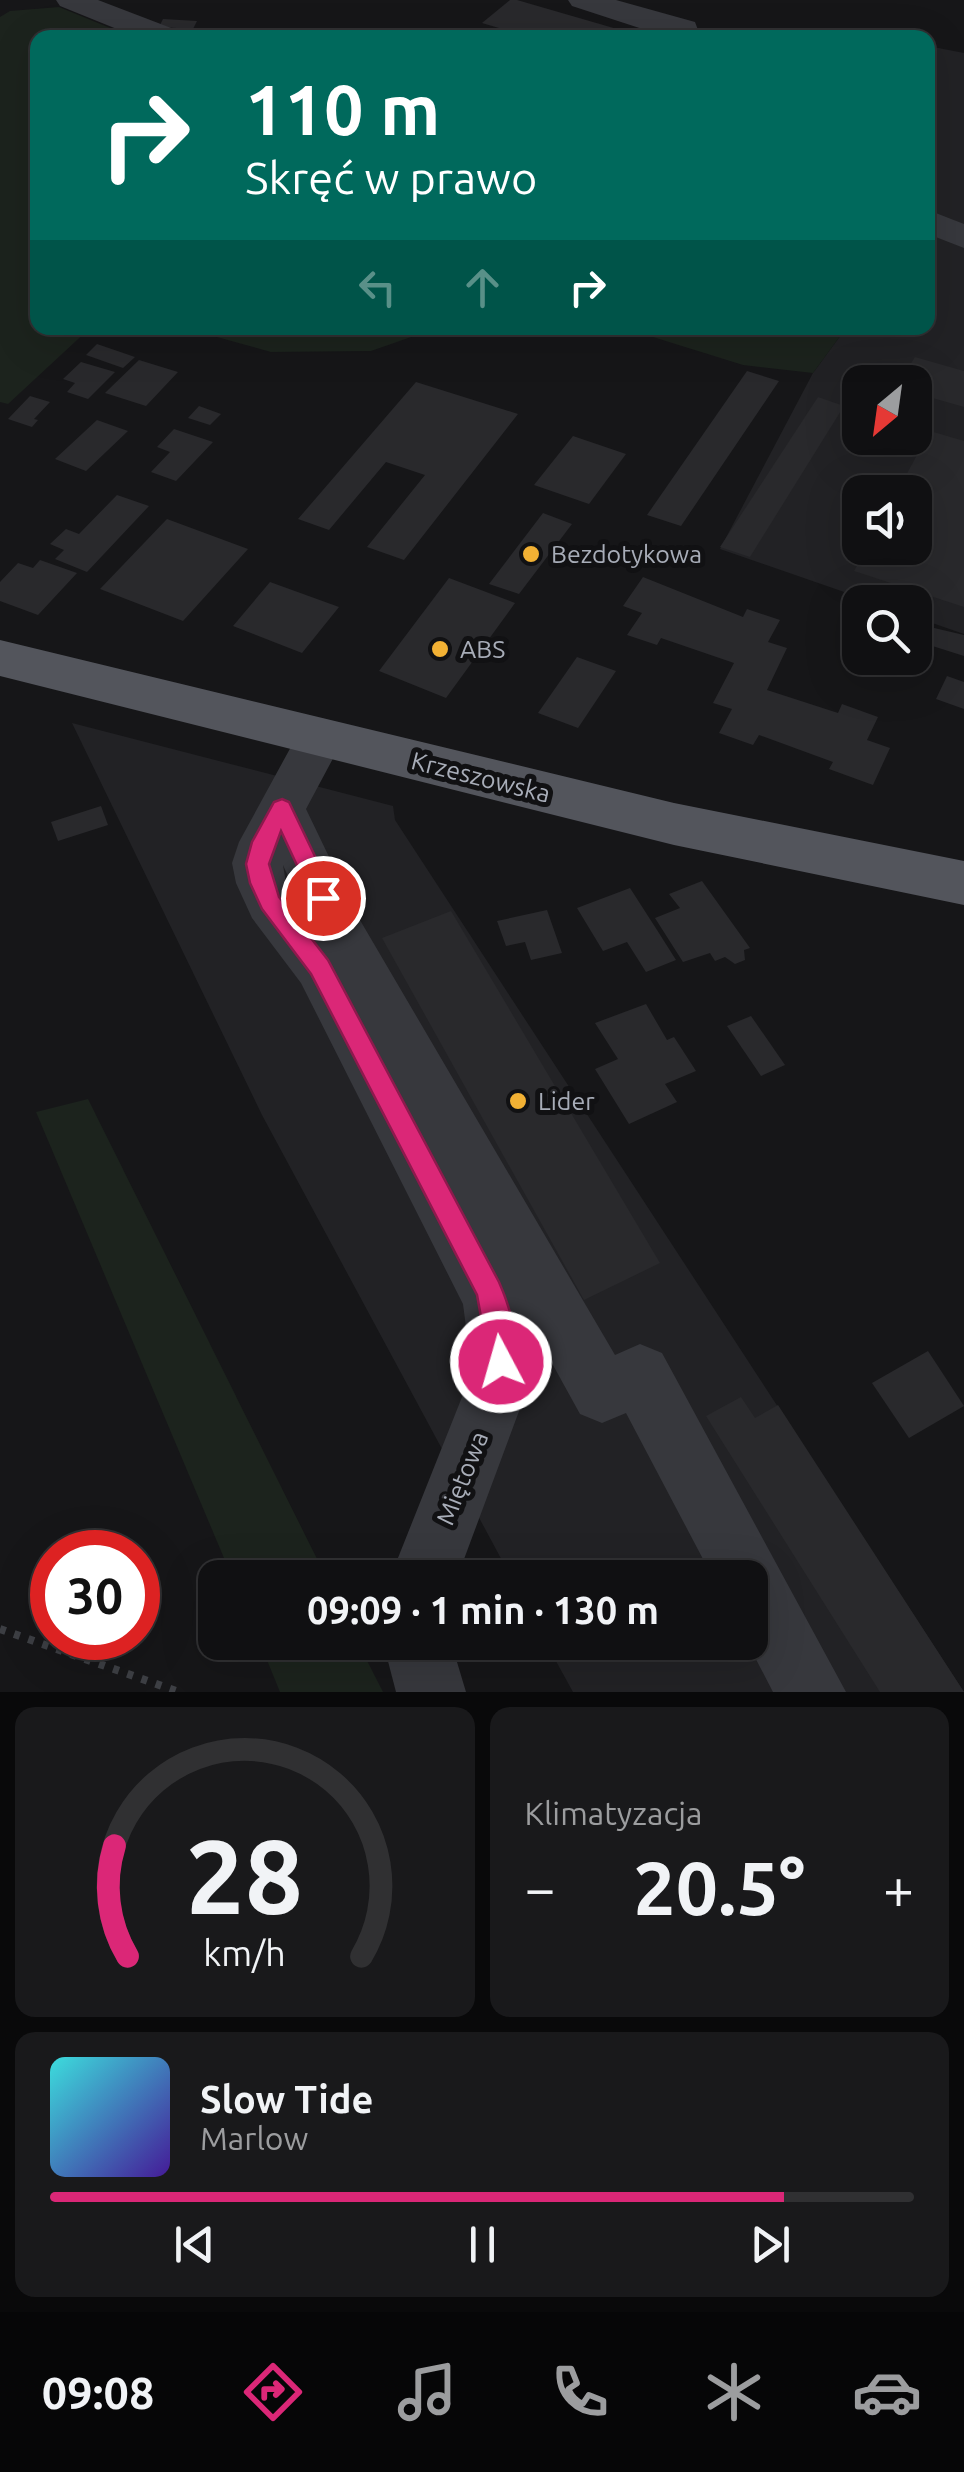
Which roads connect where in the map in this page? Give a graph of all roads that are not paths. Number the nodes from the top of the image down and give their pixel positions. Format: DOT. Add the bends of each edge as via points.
graph roads {
  1 [pos="71,0"];
  2 [pos="583,0"];
  3 [pos="148,30"];
  4 [pos="684,30"];
  5 [pos="935,224"];
  6 [pos="964,237"];
  7 [pos="0,658"];
  8 [pos="322,736"];
  9 [pos="282,808"];
  10 [pos="964,882"];
  11 [pos="429,1560"];
  12 [pos="740,1560"];
  13 [pos="768,1612"];
  14 [pos="422,1660"];
  15 [pos="431,1692"];
  16 [pos="810,1692"];
  1 -- 3 [label="street"];
  2 -- 4 [label="street"];
  5 -- 6 [label="street"];
  7 -- 8 [label="main road, Krzeszowska"];
  8 -- 9 [label="street, Miętowa"];
  8 -- 10 [label="main road, Krzeszowska" via="657,820"];
  9 -- 11 [label="street, Miętowa" via="258,864 262,883 357,1035 490,1292 500,1328 497,1386"];
  9 -- 12 [label="street" via="337,927 602,1392 640,1375"];
  13 -- 16 [label="street"];
  14 -- 15 [label="street"];
}
